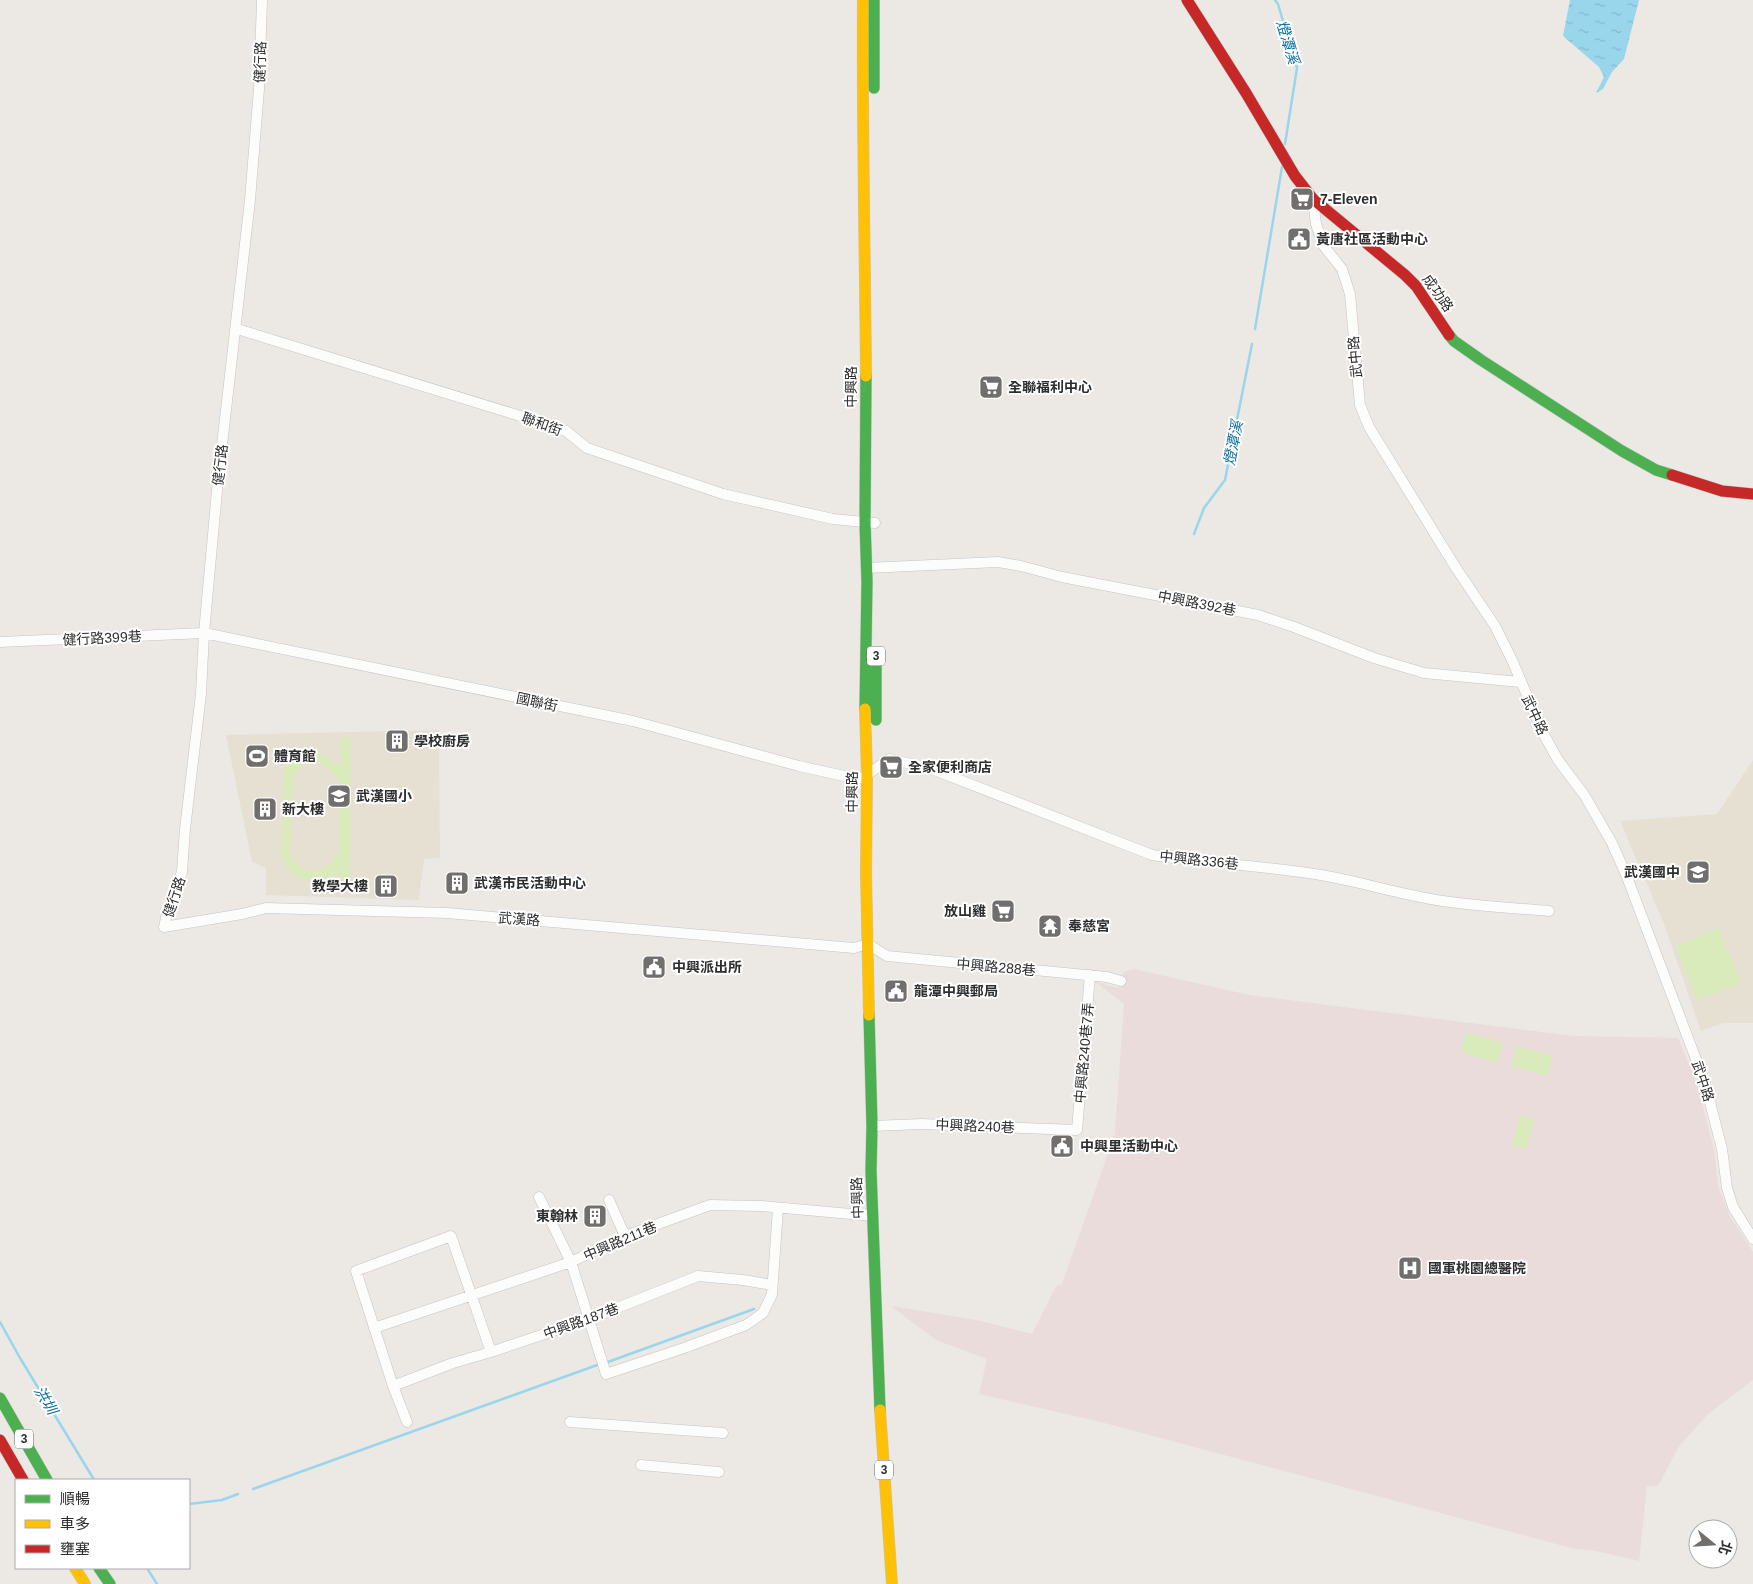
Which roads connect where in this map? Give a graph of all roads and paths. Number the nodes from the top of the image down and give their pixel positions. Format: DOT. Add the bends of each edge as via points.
graph roads {
  1 [pos="262,0"];
  2 [pos="863,0"];
  3 [pos="874,0"];
  4 [pos="1186,0"];
  5 [pos="1313,199"];
  6 [pos="237,329"];
  7 [pos="1753,494"];
  8 [pos="870,523"];
  9 [pos="871,567"];
  10 [pos="204,633"];
  11 [pos="0,642"];
  12 [pos="1520,682"];
  13 [pos="871,772"];
  14 [pos="1548,911"];
  15 [pos="164,927"];
  16 [pos="873,947"];
  17 [pos="1090,975"];
  18 [pos="1121,981"];
  19 [pos="877,1126"];
  20 [pos="1078,1130"];
  21 [pos="538,1197"];
  22 [pos="609,1200"];
  23 [pos="778,1208"];
  24 [pos="873,1216"];
  25 [pos="625,1236"];
  26 [pos="1753,1239"];
  27 [pos="571,1262"];
  28 [pos="772,1286"];
  29 [pos="471,1295"];
  30 [pos="589,1319"];
  31 [pos="374,1328"];
  32 [pos="491,1352"];
  33 [pos="393,1386"];
  34 [pos="0,1398"];
  35 [pos="407,1422"];
  36 [pos="570,1422"];
  37 [pos="723,1434"];
  38 [pos="0,1440"];
  39 [pos="641,1466"];
  40 [pos="719,1472"];
  41 [pos="22,1479"];
  42 [pos="47,1479"];
  43 [pos="76,1569"];
  44 [pos="100,1569"];
  45 [pos="85,1584"];
  46 [pos="110,1584"];
  47 [pos="892,1584"];
  48 [pos="902,1584"];
  1 -- 6 [label="street, 健行路" via="252,182"];
  2 -- 8 [label="main road, 中興路 / 3"];
  3 -- 8 [label="main road, 中興路 / 3" via="875,223"];
  4 -- 5 [label="main road, 成功路" via="1295,176"];
  5 -- 7 [label="main road, 成功路" via="1405,274 1454,341 1481,360 1656,470 1722,491"];
  5 -- 12 [label="street, 武中路" via="1323,245 1342,269 1350,294 1360,405 1369,427 1495,626"];
  6 -- 8 [label="street, 聯和街" via="556,427 587,448 724,494 833,519"];
  6 -- 10 [label="street, 健行路" via="218,480"];
  8 -- 9 [label="main road, 中興路 / 3"];
  9 -- 12 [label="street, 中興路392巷" via="998,562 1021,566 1258,615 1424,674"];
  9 -- 13 [label="main road, 中興路 / 3" via="867,582 865,690"];
  10 -- 11 [label="street, 健行路399巷"];
  10 -- 13 [label="street, 國聯街" via="633,721 858,779"];
  10 -- 15 [label="street, 健行路" via="201,694 182,872"];
  12 -- 26 [label="street, 武中路" via="1555,754 1585,796 1627,877 1706,1084 1733,1207"];
  13 -- 14 [label="street, 中興路336巷" via="889,759 928,768 1152,855 1278,868 1444,901"];
  13 -- 16 [label="main road, 中興路 / 3" via="866,873"];
  15 -- 16 [label="street, 武漢路" via="266,908 290,908 447,913 854,948"];
  16 -- 17 [label="street, 中興路288巷" via="887,956"];
  16 -- 19 [label="main road, 中興路 / 3"];
  17 -- 18 [label="street, 中興路288巷"];
  17 -- 20 [label="street, 中興路240巷7弄"];
  19 -- 20 [label="street, 中興路240巷" via="922,1124"];
  19 -- 24 [label="main road, 中興路 / 3" via="872,1171"];
  19 -- 48 [label="main road, 中興路 / 3" via="884,1311"];
  21 -- 27 [label="street"];
  22 -- 25 [label="street"];
  23 -- 24 [label="street, 中興路211巷"];
  23 -- 25 [label="street, 中興路211巷" via="710,1205"];
  23 -- 28 [label="street"];
  24 -- 47 [label="main road, 中興路 / 3" via="881,1429"];
  25 -- 27 [label="street, 中興路211巷"];
  27 -- 29 [label="street, 中興路211巷"];
  27 -- 30 [label="street"];
  28 -- 30 [label="street, 中興路187巷" via="698,1276"];
  28 -- 30 [label="street" via="770,1301 763,1312 746,1325 684,1348 604,1367"];
  29 -- 31 [label="street, 中興路211巷"];
  29 -- 31 [label="street" via="451,1236 356,1271"];
  29 -- 32 [label="street"];
  30 -- 32 [label="street, 中興路187巷"];
  31 -- 33 [label="street"];
  32 -- 33 [label="street, 中興路187巷" via="453,1362"];
  33 -- 35 [label="street"];
  34 -- 42 [label="main road, 3"];
  36 -- 37 [label="street"];
  38 -- 41 [label="main road, 3"];
  39 -- 40 [label="street"];
  43 -- 45 [label="main road"];
  44 -- 46 [label="main road"];
}
